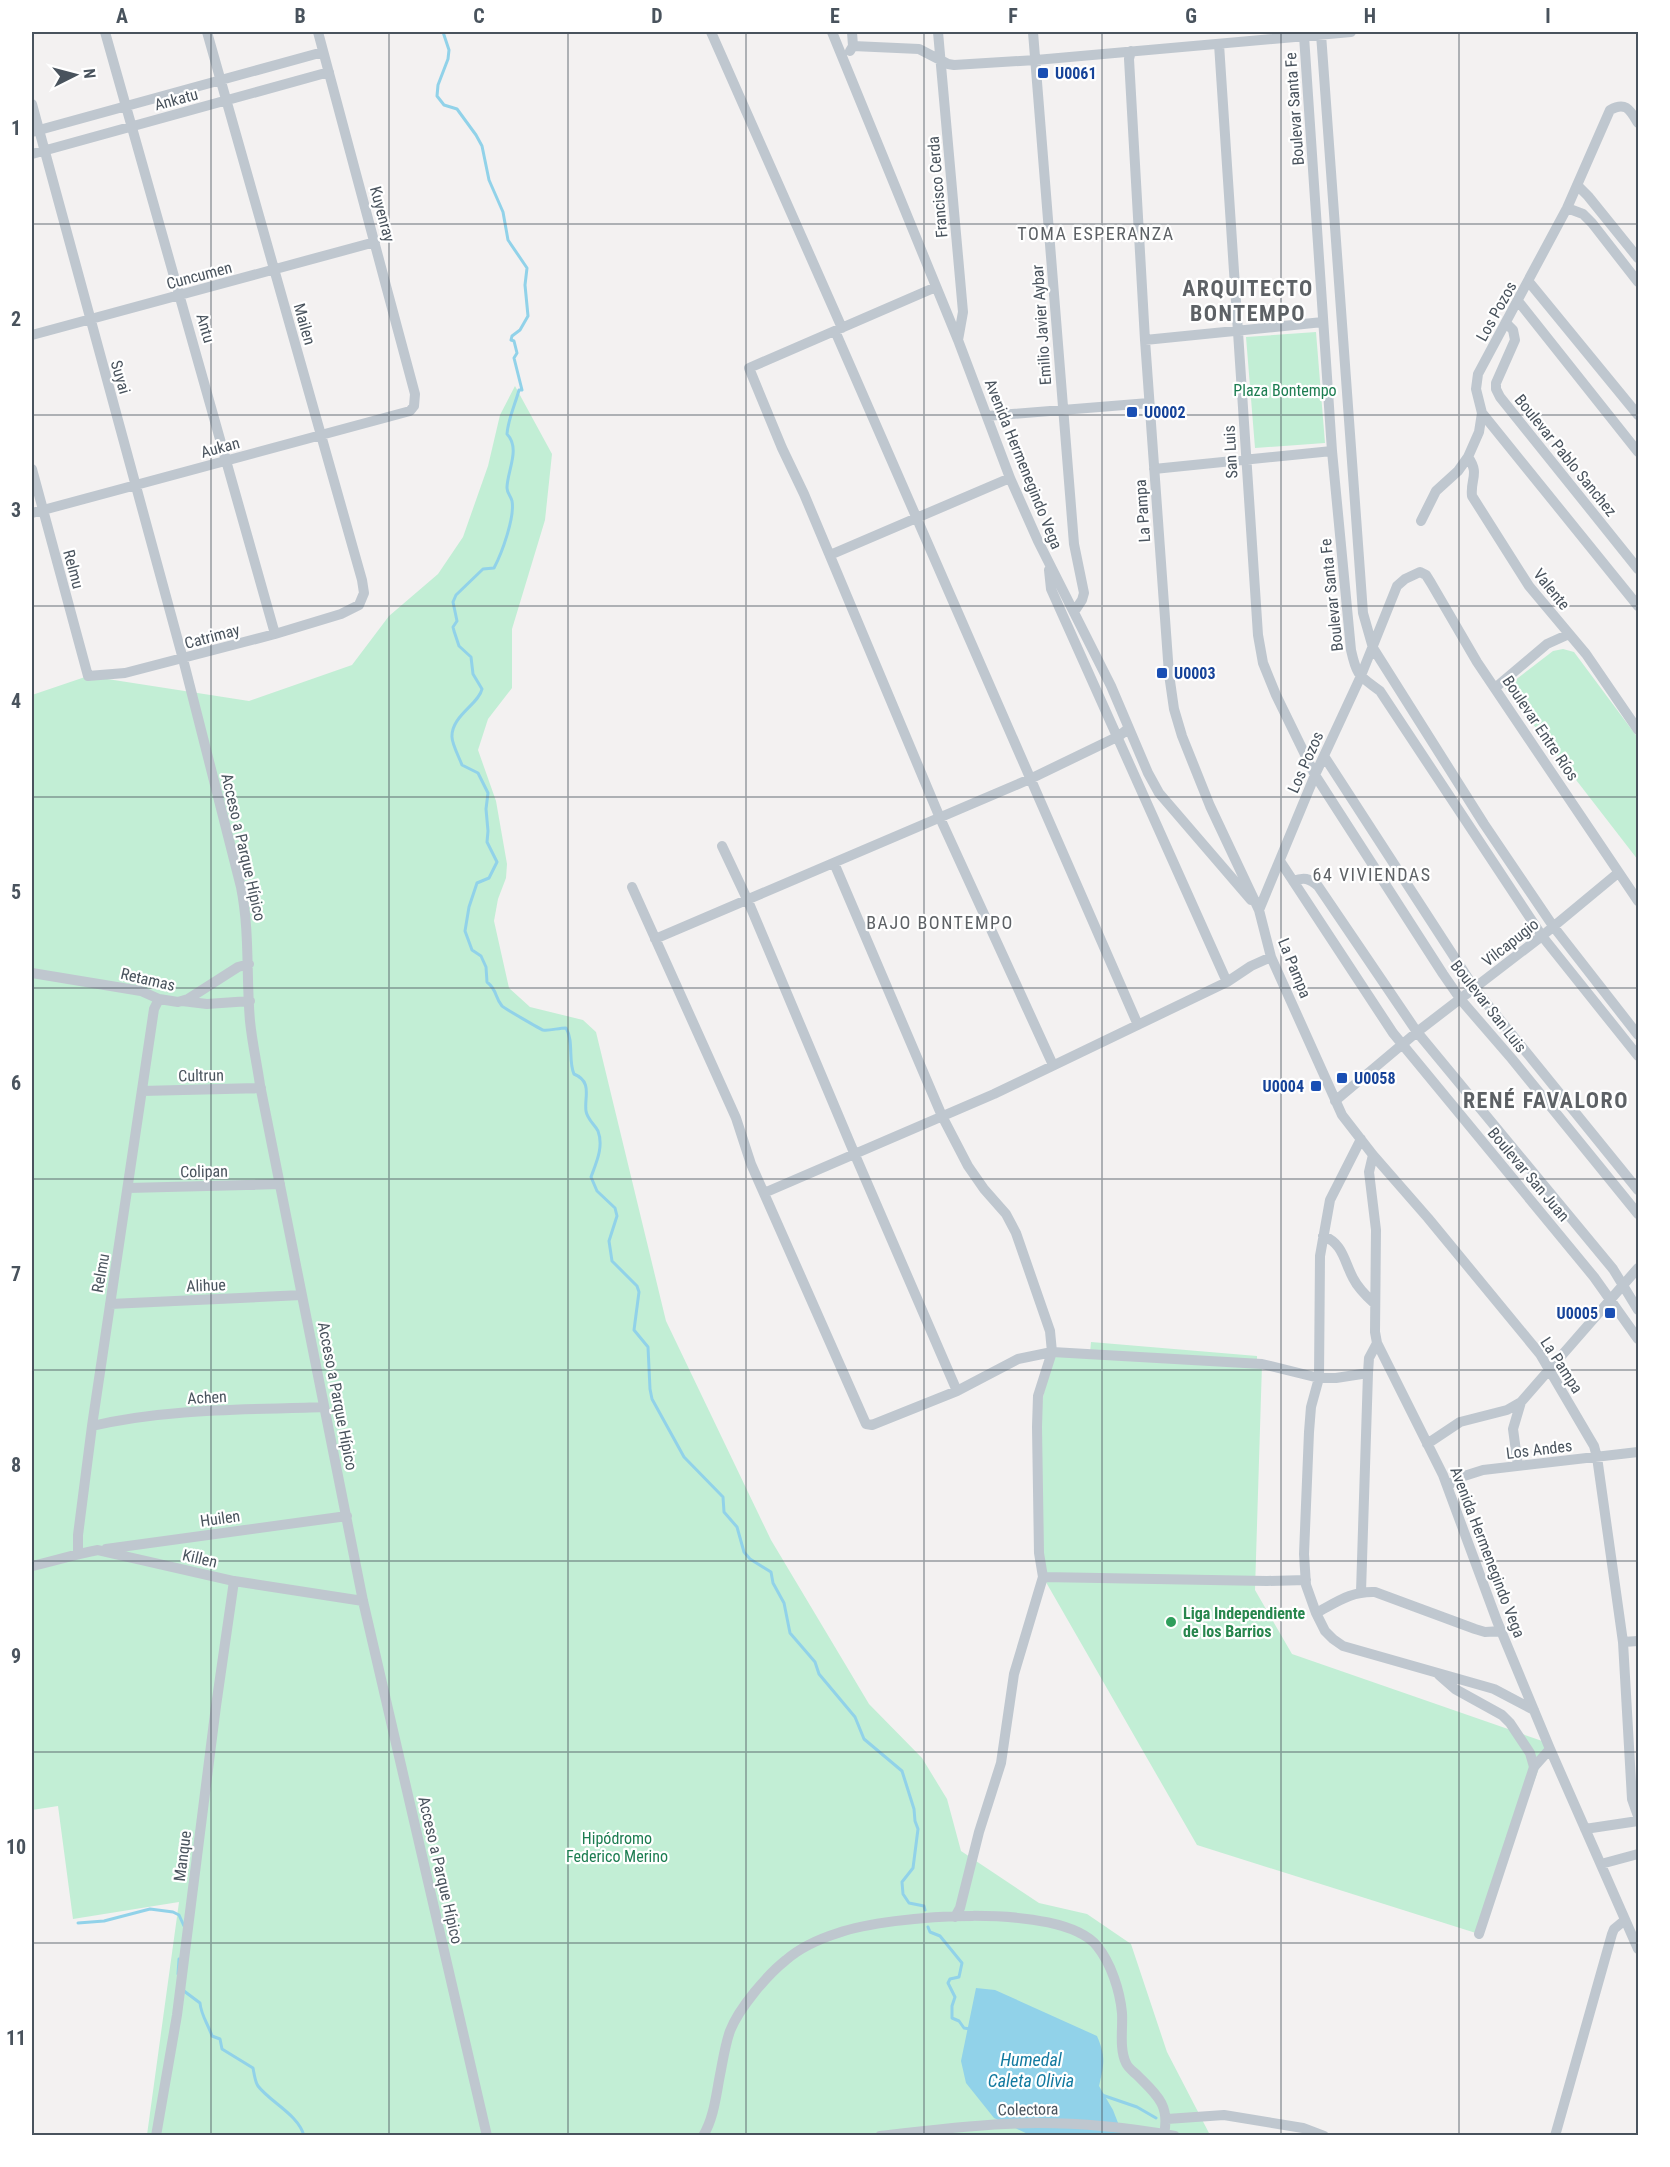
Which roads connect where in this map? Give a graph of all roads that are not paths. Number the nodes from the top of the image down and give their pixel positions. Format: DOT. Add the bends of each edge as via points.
graph roads {
  1 [pos="105,32"];
  2 [pos="207,32"];
  3 [pos="318,32"];
  4 [pos="711,32"];
  5 [pos="832,32"];
  6 [pos="852,32"];
  7 [pos="938,32"];
  8 [pos="1034,32"];
  9 [pos="1351,32"];
  10 [pos="1321,34"];
  11 [pos="1304,36"];
  12 [pos="1219,44"];
  13 [pos="853,46"];
  14 [pos="1131,51"];
  15 [pos="323,52"];
  16 [pos="940,59"];
  17 [pos="1036,60"];
  18 [pos="845,62"];
  19 [pos="329,72"];
  20 [pos="220,80"];
  21 [pos="226,101"];
  22 [pos="32,104"];
  23 [pos="125,106"];
  24 [pos="1638,123"];
  25 [pos="131,127"];
  26 [pos="35,131"];
  27 [pos="44,150"];
  28 [pos="32,154"];
  29 [pos="1576,185"];
  30 [pos="1567,208"];
  31 [pos="375,242"];
  32 [pos="1638,258"];
  33 [pos="274,270"];
  34 [pos="1529,282"];
  35 [pos="1638,282"];
  36 [pos="936,287"];
  37 [pos="181,295"];
  38 [pos="1518,301"];
  39 [pos="90,320"];
  40 [pos="1323,322"];
  41 [pos="1506,323"];
  42 [pos="838,329"];
  43 [pos="1239,330"];
  44 [pos="32,335"];
  45 [pos="958,340"];
  46 [pos="1145,340"];
  47 [pos="1149,403"];
  48 [pos="414,406"];
  49 [pos="1063,410"];
  50 [pos="1482,413"];
  51 [pos="1638,415"];
  52 [pos="987,416"];
  53 [pos="321,437"];
  54 [pos="1332,451"];
  55 [pos="1638,452"];
  56 [pos="1468,457"];
  57 [pos="228,460"];
  58 [pos="1246,460"];
  59 [pos="32,469"];
  60 [pos="1154,469"];
  61 [pos="1010,478"];
  62 [pos="136,485"];
  63 [pos="37,512"];
  64 [pos="917,519"];
  65 [pos="1421,521"];
  66 [pos="830,555"];
  67 [pos="1047,559"];
  68 [pos="1638,569"];
  69 [pos="1420,572"];
  70 [pos="1638,606"];
  71 [pos="1074,612"];
  72 [pos="341,614"];
  73 [pos="275,634"];
  74 [pos="1569,634"];
  75 [pos="1372,648"];
  76 [pos="183,659"];
  77 [pos="88,676"];
  78 [pos="1360,678"];
  79 [pos="1495,688"];
  80 [pos="1129,728"];
  81 [pos="1638,730"];
  82 [pos="1119,736"];
  83 [pos="1324,756"];
  84 [pos="1315,774"];
  85 [pos="1030,779"];
  86 [pos="940,818"];
  87 [pos="722,846"];
  88 [pos="1280,861"];
  89 [pos="834,862"];
  90 [pos="1618,873"];
  91 [pos="1293,881"];
  92 [pos="632,887"];
  93 [pos="748,901"];
  94 [pos="1638,901"];
  95 [pos="1259,910"];
  96 [pos="1553,926"];
  97 [pos="1542,936"];
  98 [pos="656,939"];
  99 [pos="1271,957"];
  100 [pos="249,964"];
  101 [pos="32,973"];
  102 [pos="1227,982"];
  103 [pos="1474,988"];
  104 [pos="159,999"];
  105 [pos="1461,1000"];
  106 [pos="181,1001"];
  107 [pos="250,1001"];
  108 [pos="1138,1025"];
  109 [pos="1417,1032"];
  110 [pos="1638,1035"];
  111 [pos="1403,1046"];
  112 [pos="1638,1056"];
  113 [pos="1053,1065"];
  114 [pos="261,1088"];
  115 [pos="142,1091"];
  116 [pos="1335,1101"];
  117 [pos="942,1116"];
  118 [pos="1361,1139"];
  119 [pos="855,1155"];
  120 [pos="1373,1155"];
  121 [pos="280,1184"];
  122 [pos="128,1188"];
  123 [pos="1638,1190"];
  124 [pos="764,1194"];
  125 [pos="1638,1214"];
  126 [pos="1323,1236"];
  127 [pos="1638,1268"];
  128 [pos="1624,1285"];
  129 [pos="302,1295"];
  130 [pos="1612,1299"];
  131 [pos="110,1304"];
  132 [pos="1375,1304"];
  133 [pos="1638,1310"];
  134 [pos="1638,1339"];
  135 [pos="1377,1343"];
  136 [pos="1052,1352"];
  137 [pos="1551,1370"];
  138 [pos="1368,1373"];
  139 [pos="1319,1378"];
  140 [pos="957,1391"];
  141 [pos="1521,1402"];
  142 [pos="324,1407"];
  143 [pos="92,1426"];
  144 [pos="1427,1444"];
  145 [pos="1638,1452"];
  146 [pos="1597,1457"];
  147 [pos="1518,1466"];
  148 [pos="1447,1486"];
  149 [pos="347,1516"];
  150 [pos="98,1550"];
  151 [pos="78,1554"];
  152 [pos="32,1566"];
  153 [pos="1043,1577"];
  154 [pos="1306,1580"];
  155 [pos="234,1581"];
  156 [pos="1361,1592"];
  157 [pos="363,1601"];
  158 [pos="1316,1613"];
  159 [pos="1502,1631"];
  160 [pos="1638,1641"];
  161 [pos="1623,1642"];
  162 [pos="1437,1673"];
  163 [pos="1534,1710"];
  164 [pos="1550,1749"];
  165 [pos="1534,1767"];
  166 [pos="1638,1816"];
  167 [pos="1638,1821"];
  168 [pos="1586,1828"];
  169 [pos="1638,1854"];
  170 [pos="1601,1864"];
  171 [pos="955,1917"];
  172 [pos="1626,1920"];
  173 [pos="1479,1934"];
  174 [pos="1638,1949"];
  175 [pos="1167,2119"];
  176 [pos="1169,2135"];
  177 [pos="156,2136"];
  178 [pos="487,2136"];
  179 [pos="703,2136"];
  180 [pos="880,2136"];
  181 [pos="1324,2136"];
  182 [pos="1555,2136"];
  1 -- 23 [label="street, Antu"];
  2 -- 20 [label="street, Mailen"];
  3 -- 15 [label="street, Kuyenray"];
  4 -- 42 [label="street"];
  5 -- 18 [label="street, Avenida Hermenegindo Vega"];
  6 -- 13 [label="street"];
  7 -- 16 [label="street, Francisco Cerda"];
  8 -- 17 [label="street, Emilio Javier Aybar"];
  9 -- 10 [label="street"];
  10 -- 11 [label="street"];
  10 -- 75 [label="street, Boulevar Santa Fe" via="1363,614"];
  11 -- 12 [label="street"];
  11 -- 40 [label="street, Boulevar Santa Fe"];
  12 -- 14 [label="street"];
  12 -- 43 [label="street, San Luis"];
  13 -- 16 [label="street" via="919,49"];
  13 -- 18 [label="street"];
  14 -- 17 [label="street"];
  14 -- 46 [label="street, La Pampa"];
  15 -- 19 [label="street, Kuyenray"];
  15 -- 20 [label="street, Ankatu"];
  16 -- 17 [label="street" via="954,65"];
  16 -- 45 [label="street, Francisco Cerda" via="963,312"];
  17 -- 49 [label="street, Emilio Javier Aybar"];
  18 -- 36 [label="street, Avenida Hermenegindo Vega"];
  19 -- 21 [label="street, Ankatu"];
  19 -- 31 [label="street, Kuyenray"];
  20 -- 21 [label="street, Mailen"];
  20 -- 23 [label="street, Ankatu"];
  21 -- 25 [label="street, Ankatu"];
  21 -- 33 [label="street, Mailen"];
  22 -- 26 [label="street, Suyai"];
  23 -- 25 [label="street, Antu"];
  23 -- 26 [label="street, Ankatu"];
  24 -- 29 [label="street, Los Pozos" via="1625,107 1610,110"];
  25 -- 27 [label="street, Ankatu"];
  25 -- 37 [label="street, Antu"];
  26 -- 27 [label="street, Suyai"];
  27 -- 28 [label="street, Ankatu"];
  27 -- 39 [label="street, Suyai"];
  29 -- 30 [label="street, Los Pozos"];
  29 -- 32 [label="street"];
  30 -- 34 [label="street, Los Pozos"];
  30 -- 35 [label="street" via="1583,214 1592,223"];
  31 -- 33 [label="street, Cuncumen"];
  31 -- 48 [label="street, Kuyenray" via="415,394"];
  33 -- 37 [label="street, Cuncumen"];
  33 -- 53 [label="street, Mailen"];
  34 -- 38 [label="street, Los Pozos"];
  34 -- 51 [label="street"];
  36 -- 42 [label="street"];
  36 -- 45 [label="street, Avenida Hermenegindo Vega"];
  37 -- 39 [label="street, Cuncumen"];
  37 -- 57 [label="street, Antu"];
  38 -- 41 [label="street, Los Pozos"];
  38 -- 55 [label="street"];
  39 -- 44 [label="street, Cuncumen"];
  39 -- 62 [label="street, Suyai"];
  40 -- 43 [label="street"];
  40 -- 54 [label="street, Boulevar Santa Fe"];
  41 -- 50 [label="street, Los Pozos" via="1478,374 1476,389"];
  41 -- 68 [label="street, Boulevar Pablo Sanchez" via="1515,340 1496,389"];
  42 -- 64 [label="street"];
  42 -- 66 [label="street" via="749,368"];
  43 -- 46 [label="street"];
  43 -- 58 [label="street, San Luis"];
  45 -- 52 [label="street, Avenida Hermenegindo Vega"];
  46 -- 47 [label="street, La Pampa"];
  47 -- 49 [label="street"];
  47 -- 60 [label="street, La Pampa"];
  48 -- 53 [label="street, Aukan" via="410,411"];
  49 -- 52 [label="street"];
  49 -- 71 [label="street, Emilio Javier Aybar" via="1074,544 1084,593"];
  50 -- 56 [label="street, Los Pozos" via="1482,423"];
  50 -- 70 [label="street"];
  52 -- 61 [label="street, Avenida Hermenegindo Vega"];
  53 -- 57 [label="street, Aukan"];
  53 -- 72 [label="street, Mailen" via="364,592 359,605"];
  54 -- 58 [label="street"];
  54 -- 78 [label="street, Boulevar Santa Fe" via="1351,650"];
  56 -- 65 [label="street, Los Pozos" via="1436,491"];
  56 -- 74 [label="street, Valente" via="1475,470 1471,490 1478,506 1528,586"];
  57 -- 62 [label="street, Aukan"];
  57 -- 73 [label="street, Antu"];
  58 -- 60 [label="street"];
  58 -- 84 [label="street, San Luis" via="1263,663"];
  59 -- 63 [label="street, Relmu"];
  60 -- 95 [label="street, La Pampa" via="1174,709 1210,806"];
  61 -- 64 [label="street"];
  61 -- 67 [label="street, Avenida Hermenegindo Vega"];
  62 -- 63 [label="street, Aukan"];
  62 -- 76 [label="street, Suyai"];
  63 -- 77 [label="street, Relmu"];
  64 -- 66 [label="street"];
  64 -- 85 [label="street"];
  66 -- 86 [label="street"];
  67 -- 71 [label="street, Avenida Hermenegindo Vega"];
  67 -- 82 [label="street" via="1051,590"];
  69 -- 75 [label="street, Los Pozos" via="1397,586"];
  69 -- 79 [label="street, Boulevar Entre Ríos" via="1426,575"];
  71 -- 80 [label="street, Avenida Hermenegindo Vega"];
  72 -- 73 [label="street, Catrimay"];
  73 -- 76 [label="street, Catrimay"];
  74 -- 79 [label="street" via="1547,644"];
  74 -- 81 [label="street, Valente"];
  75 -- 78 [label="street, Los Pozos"];
  75 -- 96 [label="street, Boulevar Santa Fe"];
  76 -- 77 [label="street, Catrimay" via="125,674"];
  76 -- 100 [label="street, Acceso a Parque Hípico" via="247,914"];
  78 -- 83 [label="street, Los Pozos"];
  78 -- 97 [label="street" via="1380,691"];
  79 -- 90 [label="street, Boulevar Entre Ríos"];
  80 -- 82 [label="street"];
  80 -- 95 [label="street, Avenida Hermenegindo Vega" via="1159,793"];
  82 -- 85 [label="street"];
  82 -- 102 [label="street"];
  83 -- 84 [label="street, Los Pozos"];
  83 -- 103 [label="street, Boulevar San Luis"];
  84 -- 88 [label="street, Los Pozos"];
  84 -- 105 [label="street, Boulevar San Luis"];
  85 -- 86 [label="street"];
  85 -- 108 [label="street"];
  86 -- 89 [label="street"];
  86 -- 113 [label="street"];
  87 -- 93 [label="street"];
  88 -- 91 [label="street, Boulevar San Juan"];
  88 -- 95 [label="street, Los Pozos"];
  89 -- 93 [label="street"];
  89 -- 117 [label="street"];
  90 -- 94 [label="street, Boulevar Entre Ríos"];
  90 -- 96 [label="street, Vilcapugio"];
  91 -- 109 [label="street, Boulevar San Juan" via="1303,878 1318,886"];
  91 -- 111 [label="street, Boulevar San Juan"];
  92 -- 98 [label="street"];
  93 -- 98 [label="street"];
  93 -- 119 [label="street"];
  95 -- 99 [label="street, La Pampa"];
  96 -- 97 [label="street, Vilcapugio"];
  96 -- 110 [label="street, Boulevar Santa Fe"];
  97 -- 103 [label="street, Vilcapugio"];
  97 -- 112 [label="street"];
  98 -- 124 [label="street" via="736,1118"];
  99 -- 102 [label="street"];
  99 -- 116 [label="street, La Pampa"];
  100 -- 106 [label="street, Retamas"];
  100 -- 107 [label="street, Acceso a Parque Hípico"];
  101 -- 104 [label="street, Retamas" via="141,992"];
  102 -- 108 [label="street"];
  103 -- 105 [label="street, Vilcapugio"];
  103 -- 123 [label="street, Boulevar San Luis"];
  104 -- 106 [label="street, Retamas"];
  104 -- 115 [label="street, Relmu" via="154,1009"];
  105 -- 109 [label="street, Vilcapugio"];
  105 -- 125 [label="street, Boulevar San Luis"];
  106 -- 107 [label="street"];
  107 -- 114 [label="street, Acceso a Parque Hípico"];
  108 -- 113 [label="street"];
  109 -- 111 [label="street, Vilcapugio"];
  109 -- 128 [label="street, Boulevar San Juan"];
  111 -- 116 [label="street, Vilcapugio"];
  111 -- 130 [label="street, Boulevar San Juan"];
  113 -- 117 [label="street"];
  114 -- 115 [label="street, Cultrun"];
  114 -- 121 [label="street, Acceso a Parque Hípico"];
  115 -- 122 [label="street, Relmu"];
  116 -- 118 [label="street, La Pampa"];
  117 -- 119 [label="street"];
  117 -- 136 [label="street" via="968,1167 1016,1233 1050,1331"];
  118 -- 120 [label="street, La Pampa"];
  118 -- 126 [label="street" via="1330,1200"];
  119 -- 124 [label="street"];
  119 -- 140 [label="street"];
  120 -- 132 [label="street, Avenida Hermenegindo Vega" via="1369,1172 1376,1230"];
  120 -- 137 [label="street, La Pampa"];
  121 -- 122 [label="street, Colipan"];
  121 -- 129 [label="street, Acceso a Parque Hípico"];
  122 -- 131 [label="street, Relmu"];
  124 -- 140 [label="street" via="866,1424"];
  126 -- 132 [label="street" via="1333,1239 1340,1248 1353,1279"];
  126 -- 139 [label="street"];
  127 -- 128 [label="street"];
  128 -- 130 [label="street"];
  128 -- 133 [label="street, Boulevar San Juan"];
  129 -- 131 [label="street, Alihue"];
  129 -- 142 [label="street, Acceso a Parque Hípico"];
  130 -- 134 [label="street, Boulevar San Juan"];
  130 -- 137 [label="street"];
  131 -- 143 [label="street, Relmu"];
  132 -- 135 [label="street, Avenida Hermenegindo Vega"];
  135 -- 138 [label="street"];
  135 -- 144 [label="street, Avenida Hermenegindo Vega"];
  136 -- 139 [label="street" via="1262,1364"];
  136 -- 140 [label="street" via="1018,1359"];
  136 -- 153 [label="street" via="1038,1396 1039,1552"];
  137 -- 141 [label="street"];
  137 -- 146 [label="street, La Pampa"];
  138 -- 139 [label="street"];
  138 -- 156 [label="street"];
  139 -- 154 [label="street" via="1309,1432"];
  141 -- 144 [label="street" via="1507,1410 1460,1422"];
  141 -- 147 [label="street" via="1513,1429"];
  142 -- 143 [label="street, Achen" via="183,1413"];
  142 -- 149 [label="street, Acceso a Parque Hípico"];
  143 -- 151 [label="street, Relmu"];
  144 -- 148 [label="street, Avenida Hermenegindo Vega"];
  145 -- 146 [label="street, Los Andes"];
  146 -- 147 [label="street, Los Andes"];
  146 -- 161 [label="street, La Pampa"];
  147 -- 148 [label="street, Los Andes" via="1484,1470"];
  148 -- 159 [label="street, Avenida Hermenegindo Vega"];
  149 -- 150 [label="street, Huilen"];
  149 -- 157 [label="street, Acceso a Parque Hípico"];
  150 -- 151 [label="street, Killen"];
  150 -- 155 [label="street, Killen"];
  151 -- 152 [label="street, Killen"];
  153 -- 154 [label="street"];
  153 -- 171 [label="street" via="1014,1674 1001,1763"];
  154 -- 158 [label="street"];
  155 -- 157 [label="street, Killen"];
  155 -- 177 [label="street, Manque" via="177,2015"];
  156 -- 158 [label="street"];
  156 -- 159 [label="street" via="1392,1597 1485,1632"];
  157 -- 178 [label="street, Acceso a Parque Hípico"];
  158 -- 162 [label="street" via="1325,1631 1343,1646"];
  159 -- 163 [label="street, Avenida Hermenegindo Vega"];
  160 -- 161 [label="street"];
  161 -- 166 [label="street, La Pampa" via="1632,1799"];
  162 -- 163 [label="street" via="1494,1689"];
  162 -- 165 [label="street" via="1455,1689 1502,1715 1530,1753"];
  163 -- 164 [label="street, Avenida Hermenegindo Vega"];
  164 -- 165 [label="street"];
  164 -- 168 [label="street, Avenida Hermenegindo Vega"];
  165 -- 173 [label="street"];
  167 -- 168 [label="street"];
  168 -- 170 [label="street, Avenida Hermenegindo Vega"];
  169 -- 170 [label="street"];
  170 -- 172 [label="street, Avenida Hermenegindo Vega"];
  171 -- 175 [label="street" via="1023,1918 1056,1923 1082,1933 1096,1944 1113,1976 1119,1999 1125,2062 1154,2092"];
  171 -- 179 [label="street" via="860,1927 802,1948 784,1961 738,2015 730,2031 712,2114"];
  172 -- 174 [label="street, Avenida Hermenegindo Vega"];
  172 -- 182 [label="street" via="1612,1934"];
  175 -- 176 [label="street"];
  175 -- 181 [label="street" via="1224,2115 1303,2128"];
  176 -- 180 [label="street, Colectora" via="1062,2123 1006,2123"];
}
